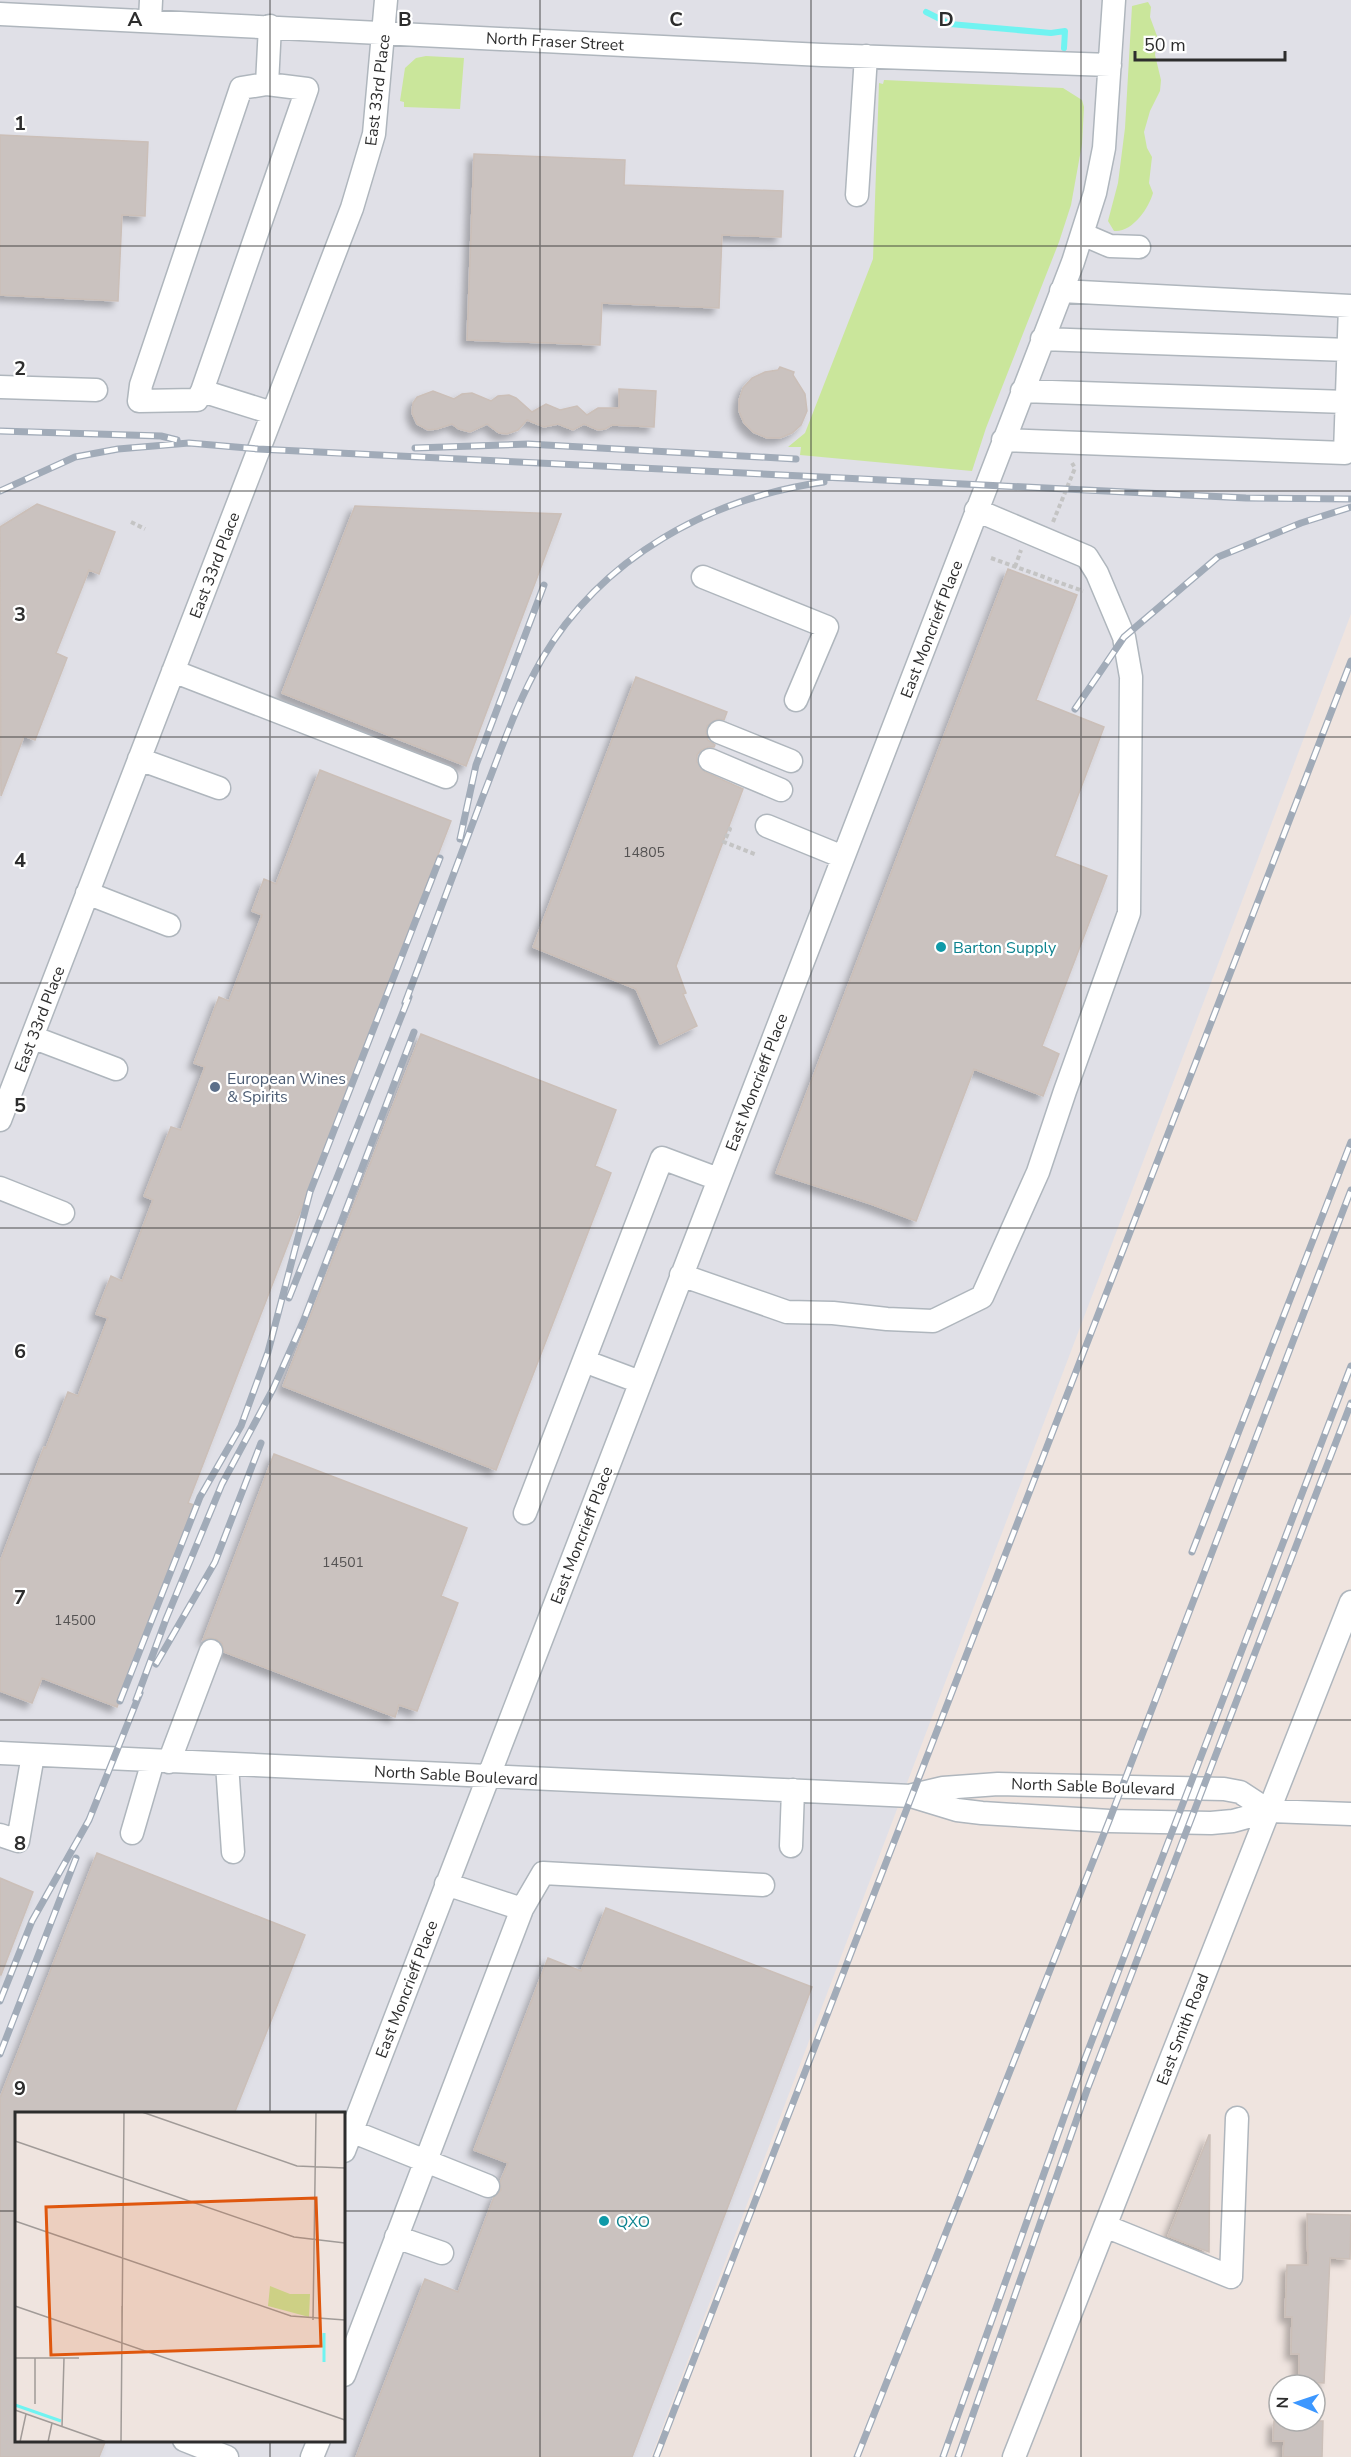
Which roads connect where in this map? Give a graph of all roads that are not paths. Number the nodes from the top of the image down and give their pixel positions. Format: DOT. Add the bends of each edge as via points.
graph roads {
  1 [pos="386,0"];
  2 [pos="1114,0"];
  3 [pos="151,11"];
  4 [pos="0,14"];
  5 [pos="270,26"];
  6 [pos="384,32"];
  7 [pos="866,56"];
  8 [pos="1110,65"];
  9 [pos="267,84"];
  10 [pos="857,195"];
  11 [pos="1082,234"];
  12 [pos="1139,247"];
  13 [pos="1061,291"];
  14 [pos="1042,339"];
  15 [pos="1349,350"];
  16 [pos="0,387"];
  17 [pos="96,390"];
  18 [pos="202,391"];
  19 [pos="1022,391"];
  20 [pos="1347,402"];
  21 [pos="272,413"];
  22 [pos="1003,440"];
  23 [pos="976,510"];
  24 [pos="703,577"];
  25 [pos="173,671"];
  26 [pos="796,700"];
  27 [pos="714,747"];
  28 [pos="139,759"];
  29 [pos="786,776"];
  30 [pos="446,777"];
  31 [pos="219,788"];
  32 [pos="767,826"];
  33 [pos="843,856"];
  34 [pos="87,893"];
  35 [pos="169,925"];
  36 [pos="32,1038"];
  37 [pos="116,1069"];
  38 [pos="0,1120"];
  39 [pos="718,1179"];
  40 [pos="0,1188"];
  41 [pos="63,1213"];
  42 [pos="681,1275"];
  43 [pos="584,1361"];
  44 [pos="640,1382"];
  45 [pos="525,1513"];
  46 [pos="1351,1602"];
  47 [pos="211,1651"];
  48 [pos="0,1753"];
  49 [pos="33,1755"];
  50 [pos="161,1762"];
  51 [pos="227,1764"];
  52 [pos="488,1777"];
  53 [pos="793,1790"];
  54 [pos="911,1796"];
  55 [pos="1269,1811"];
  56 [pos="1351,1814"];
  57 [pos="132,1833"];
  58 [pos="0,1835"];
  59 [pos="791,1846"];
  60 [pos="233,1852"];
  61 [pos="446,1884"];
  62 [pos="763,1885"];
  63 [pos="522,1909"];
  64 [pos="1237,2118"];
  65 [pos="347,2141"];
  66 [pos="426,2161"];
  67 [pos="488,2186"];
  68 [pos="1105,2226"];
  69 [pos="396,2237"];
  70 [pos="442,2253"];
  71 [pos="345,2372"];
  72 [pos="189,2442"];
  73 [pos="231,2442"];
  74 [pos="318,2442"];
  75 [pos="226,2457"];
  76 [pos="312,2457"];
  77 [pos="1014,2457"];
  1 -- 6 [label="street, East 33rd Place"];
  2 -- 8 [label="street, East Moncrieff Place"];
  3 -- 4 [label="street, North Fraser Street"];
  3 -- 5 [label="street, North Fraser Street"];
  5 -- 6 [label="street, North Fraser Street"];
  5 -- 9 [label="street"];
  6 -- 7 [label="street, North Fraser Street"];
  6 -- 21 [label="street, East 33rd Place" via="376,115 364,171"];
  7 -- 8 [label="street, North Fraser Street"];
  7 -- 10 [label="street"];
  8 -- 11 [label="street, East Moncrieff Place" via="1104,148"];
  9 -- 18 [label="street" via="307,89"];
  9 -- 18 [label="street" via="241,88 141,385 139,401 197,400"];
  11 -- 12 [label="street" via="1110,246"];
  11 -- 13 [label="street, East Moncrieff Place"];
  13 -- 14 [label="street, East Moncrieff Place"];
  13 -- 15 [label="street" via="1350,306"];
  14 -- 15 [label="street"];
  14 -- 19 [label="street, East Moncrieff Place"];
  15 -- 20 [label="street"];
  16 -- 17 [label="street"];
  18 -- 21 [label="street"];
  19 -- 20 [label="street"];
  19 -- 22 [label="street, East Moncrieff Place"];
  20 -- 22 [label="street" via="1345,453"];
  21 -- 25 [label="street, East 33rd Place"];
  22 -- 23 [label="street, East Moncrieff Place"];
  23 -- 33 [label="street, East Moncrieff Place"];
  23 -- 42 [label="street" via="1087,557 1124,638 1131,676 1129,913 1038,1172 982,1298 933,1321 787,1312"];
  24 -- 26 [label="street" via="827,627"];
  25 -- 28 [label="street, East 33rd Place"];
  25 -- 30 [label="street"];
  27 -- 29 [label="street"];
  28 -- 31 [label="street"];
  28 -- 34 [label="street, East 33rd Place"];
  32 -- 33 [label="street"];
  33 -- 39 [label="street, East Moncrieff Place"];
  34 -- 35 [label="street"];
  34 -- 36 [label="street, East 33rd Place"];
  36 -- 37 [label="street"];
  36 -- 38 [label="street, East 33rd Place"];
  39 -- 42 [label="street, East Moncrieff Place"];
  39 -- 43 [label="street" via="662,1158"];
  40 -- 41 [label="street"];
  42 -- 44 [label="street, East Moncrieff Place"];
  43 -- 44 [label="street"];
  43 -- 45 [label="street"];
  44 -- 52 [label="street, East Moncrieff Place"];
  46 -- 55 [label="street, East Smith Road"];
  47 -- 50 [label="street"];
  48 -- 49 [label="street, North Sable Boulevard"];
  49 -- 50 [label="street, North Sable Boulevard"];
  49 -- 58 [label="street" via="18,1841"];
  50 -- 51 [label="street, North Sable Boulevard"];
  50 -- 57 [label="street"];
  51 -- 52 [label="street, North Sable Boulevard"];
  51 -- 60 [label="street"];
  52 -- 53 [label="street, North Sable Boulevard"];
  52 -- 61 [label="street, East Moncrieff Place"];
  53 -- 54 [label="street, North Sable Boulevard"];
  53 -- 59 [label="street"];
  54 -- 55 [label="street, North Sable Boulevard" via="966,1811 1109,1821 1212,1823"];
  54 -- 55 [label="street, North Sable Boulevard" via="943,1788 998,1784 1224,1790 1240,1792"];
  55 -- 56 [label="street, North Sable Boulevard"];
  55 -- 68 [label="street, East Smith Road"];
  61 -- 63 [label="street"];
  61 -- 65 [label="street, East Moncrieff Place"];
  62 -- 63 [label="street" via="543,1873"];
  63 -- 66 [label="street"];
  64 -- 68 [label="street" via="1231,2277"];
  65 -- 66 [label="street"];
  66 -- 67 [label="street"];
  66 -- 69 [label="street"];
  68 -- 77 [label="street, East Smith Road"];
  69 -- 70 [label="street"];
  69 -- 71 [label="street"];
  72 -- 75 [label="street"];
  73 -- 75 [label="street"];
  74 -- 76 [label="street"];
}
